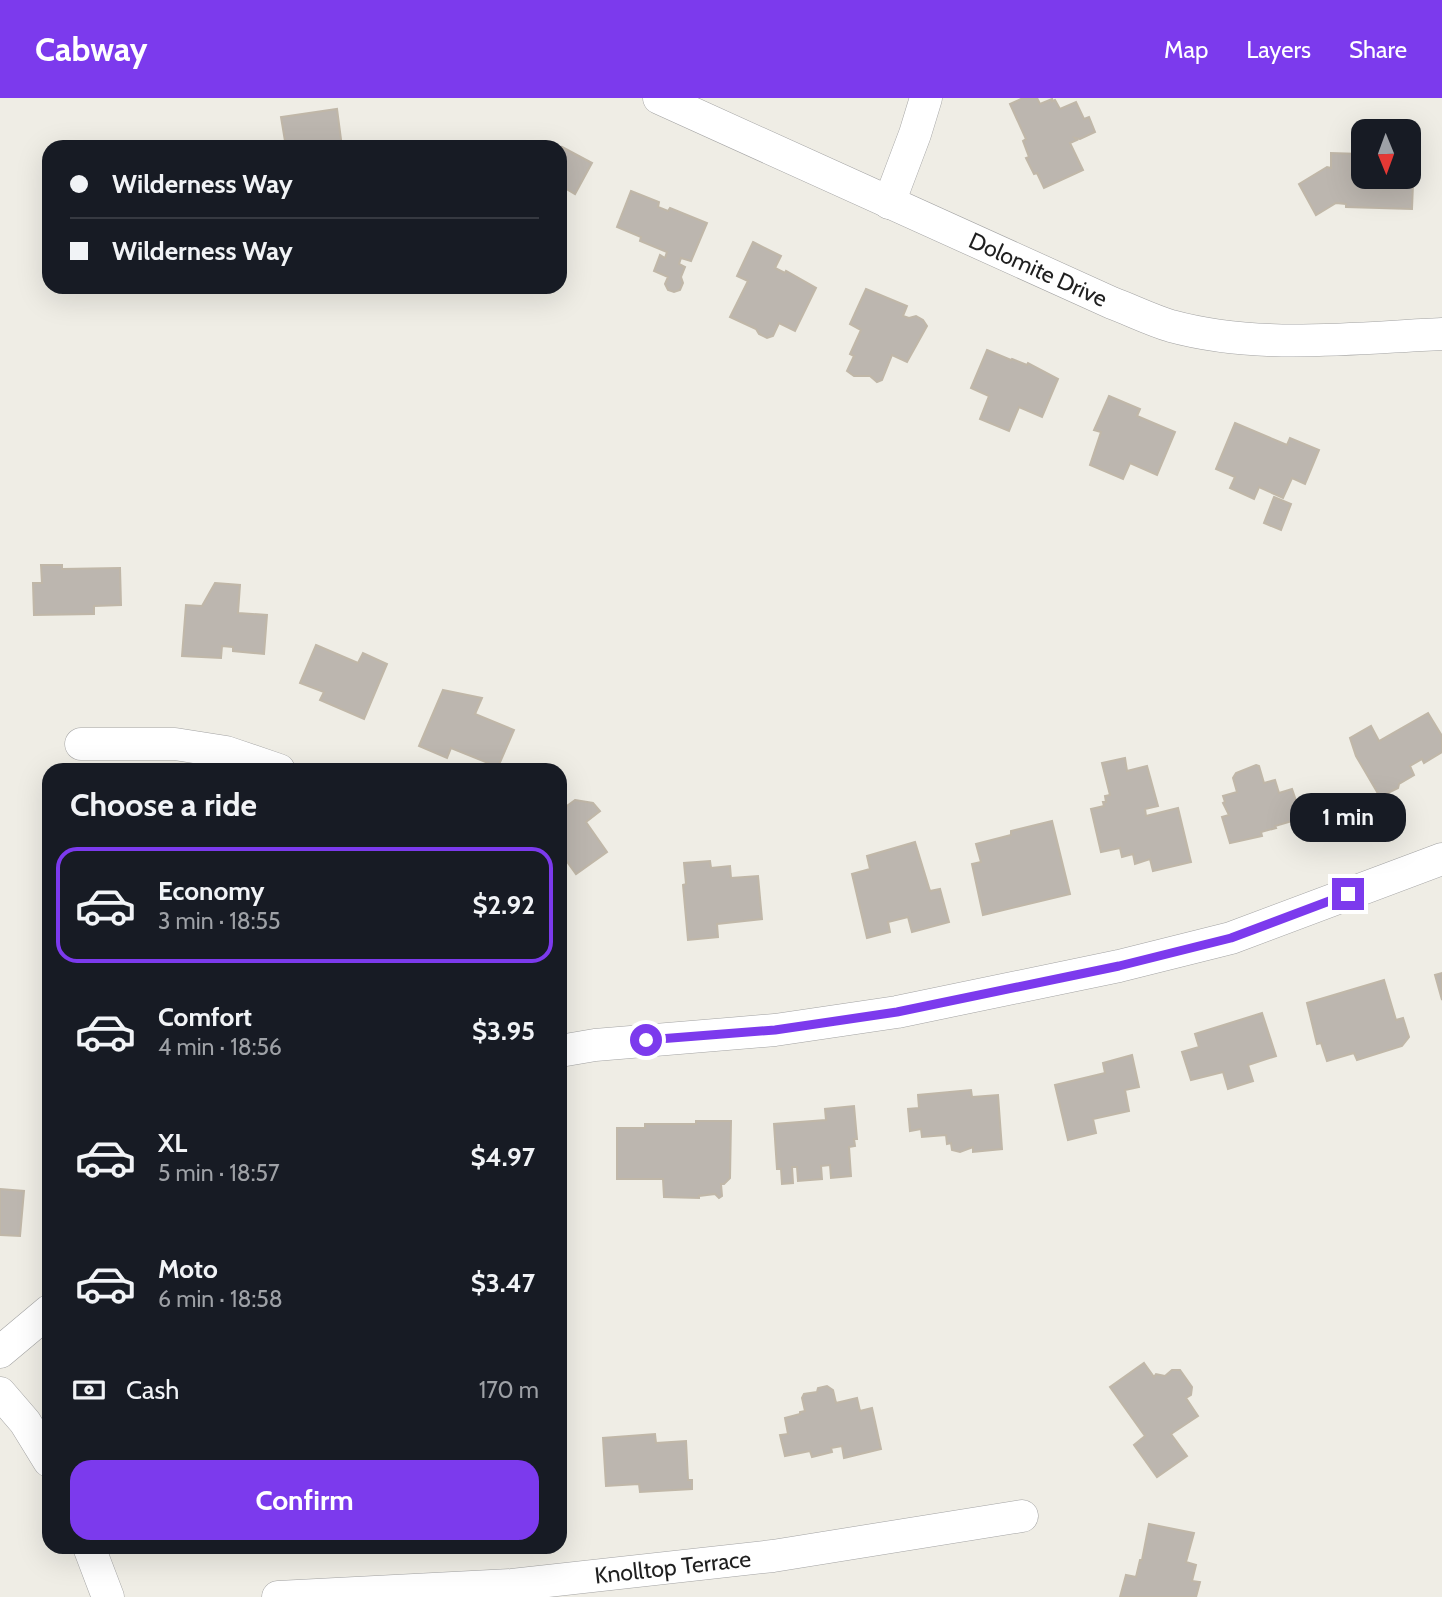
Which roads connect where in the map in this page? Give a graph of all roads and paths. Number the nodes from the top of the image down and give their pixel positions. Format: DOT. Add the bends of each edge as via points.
graph roads {
  1 [pos="659,98"];
  2 [pos="926,98"];
  3 [pos="889,203"];
  4 [pos="1442,334"];
  5 [pos="81,744"];
  6 [pos="258,763"];
  7 [pos="1442,859"];
  8 [pos="567,1050"];
  9 [pos="42,1317"];
  10 [pos="0,1352"];
  11 [pos="0,1393"];
  12 [pos="42,1450"];
  13 [pos="1022,1516"];
  14 [pos="92,1554"];
  15 [pos="108,1597"];
  16 [pos="278,1597"];
  1 -- 3 [label="street, Dolomite Drive"];
  2 -- 3 [label="street"];
  3 -- 4 [label="street, Dolomite Drive" via="1170,326 1285,341"];
  5 -- 6 [label="street" via="174,744 226,752"];
  7 -- 8 [label="street" via="1231,938 1119,966 897,1012 775,1030"];
  9 -- 10 [label="street"];
  11 -- 12 [label="street"];
  13 -- 16 [label="street, Knolltop Terrace" via="773,1556 512,1585"];
  14 -- 15 [label="street"];
}
